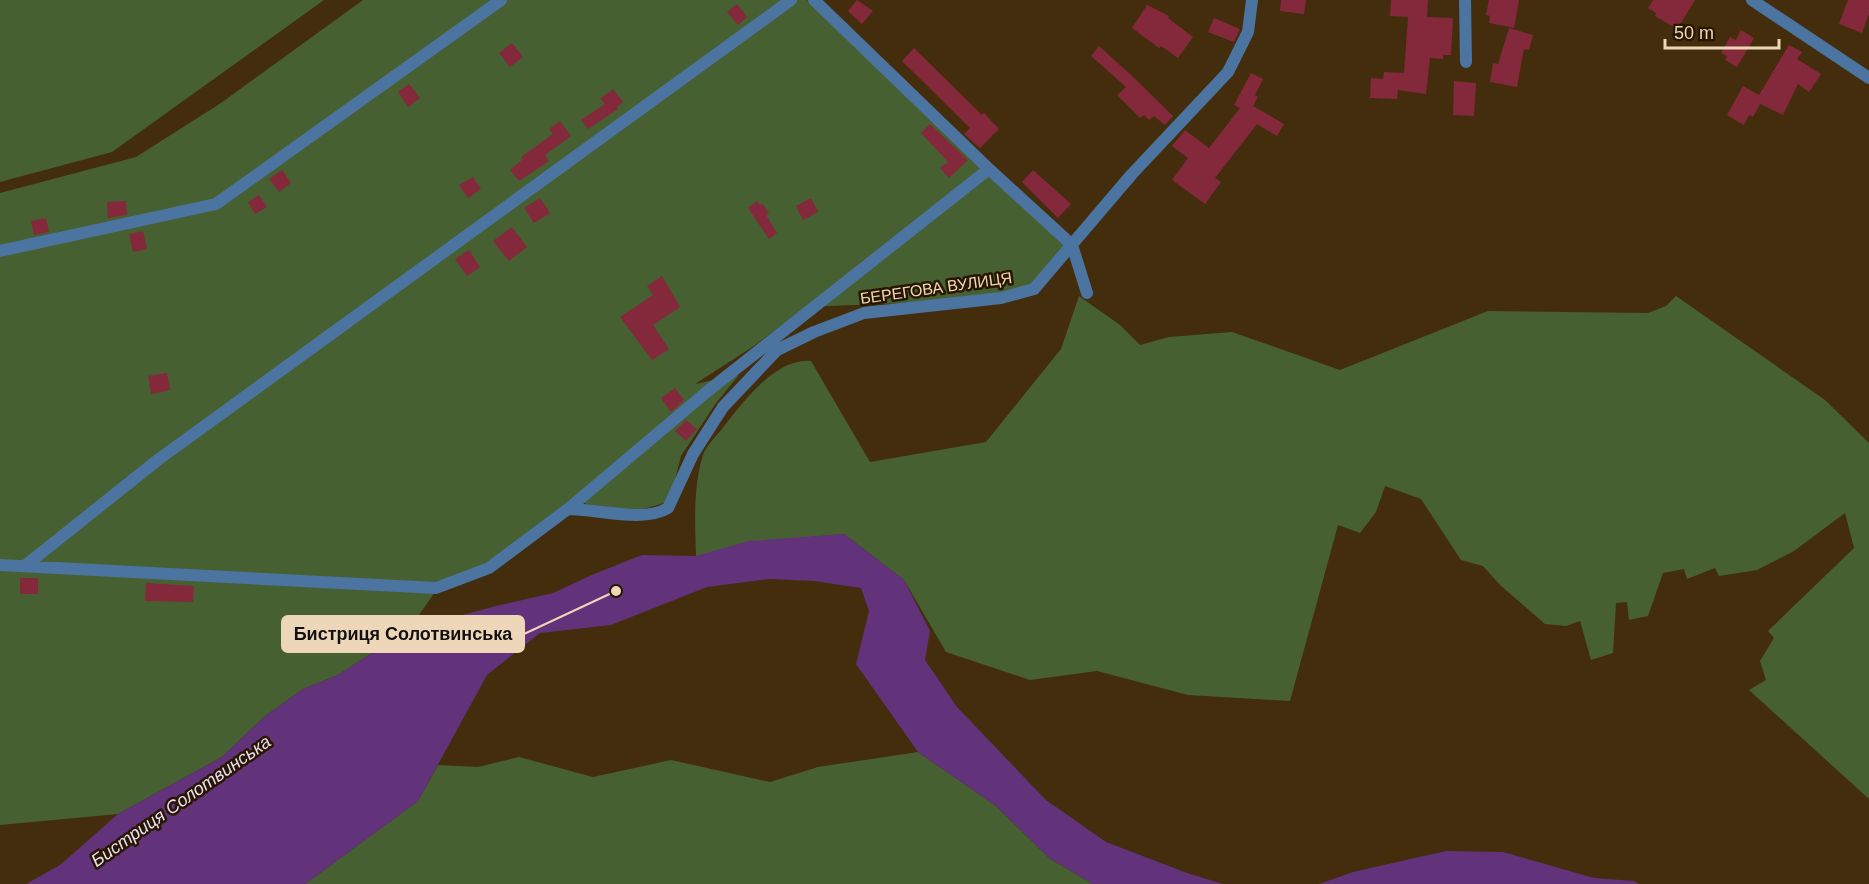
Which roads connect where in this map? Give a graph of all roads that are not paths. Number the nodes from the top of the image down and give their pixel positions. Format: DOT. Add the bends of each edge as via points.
graph roads {
  1 [pos="501,0"];
  2 [pos="791,0"];
  3 [pos="814,0"];
  4 [pos="1252,0"];
  5 [pos="1465,0"];
  6 [pos="1752,0"];
  7 [pos="1466,62"];
  8 [pos="1869,78"];
  9 [pos="989,169"];
  10 [pos="1072,245"];
  11 [pos="0,251"];
  12 [pos="1087,293"];
  13 [pos="568,509"];
  14 [pos="26,565"];
  15 [pos="0,566"];
  1 -- 11 [label="street" via="216,204"];
  2 -- 14 [label="street" via="159,459"];
  3 -- 9 [label="street"];
  4 -- 10 [label="street, БЕРЕГОВА ВУЛИЦЯ" via="1248,32 1228,72"];
  5 -- 7 [label="street"];
  6 -- 8 [label="street"];
  9 -- 10 [label="street"];
  9 -- 13 [label="street" via="709,390"];
  10 -- 12 [label="street"];
  10 -- 13 [label="street, БЕРЕГОВА ВУЛИЦЯ" via="1034,289 1001,298 864,313 777,350 723,407 693,454 668,508 661,513 631,515"];
  13 -- 14 [label="street" via="489,568 436,588"];
  14 -- 15 [label="street"];
}
